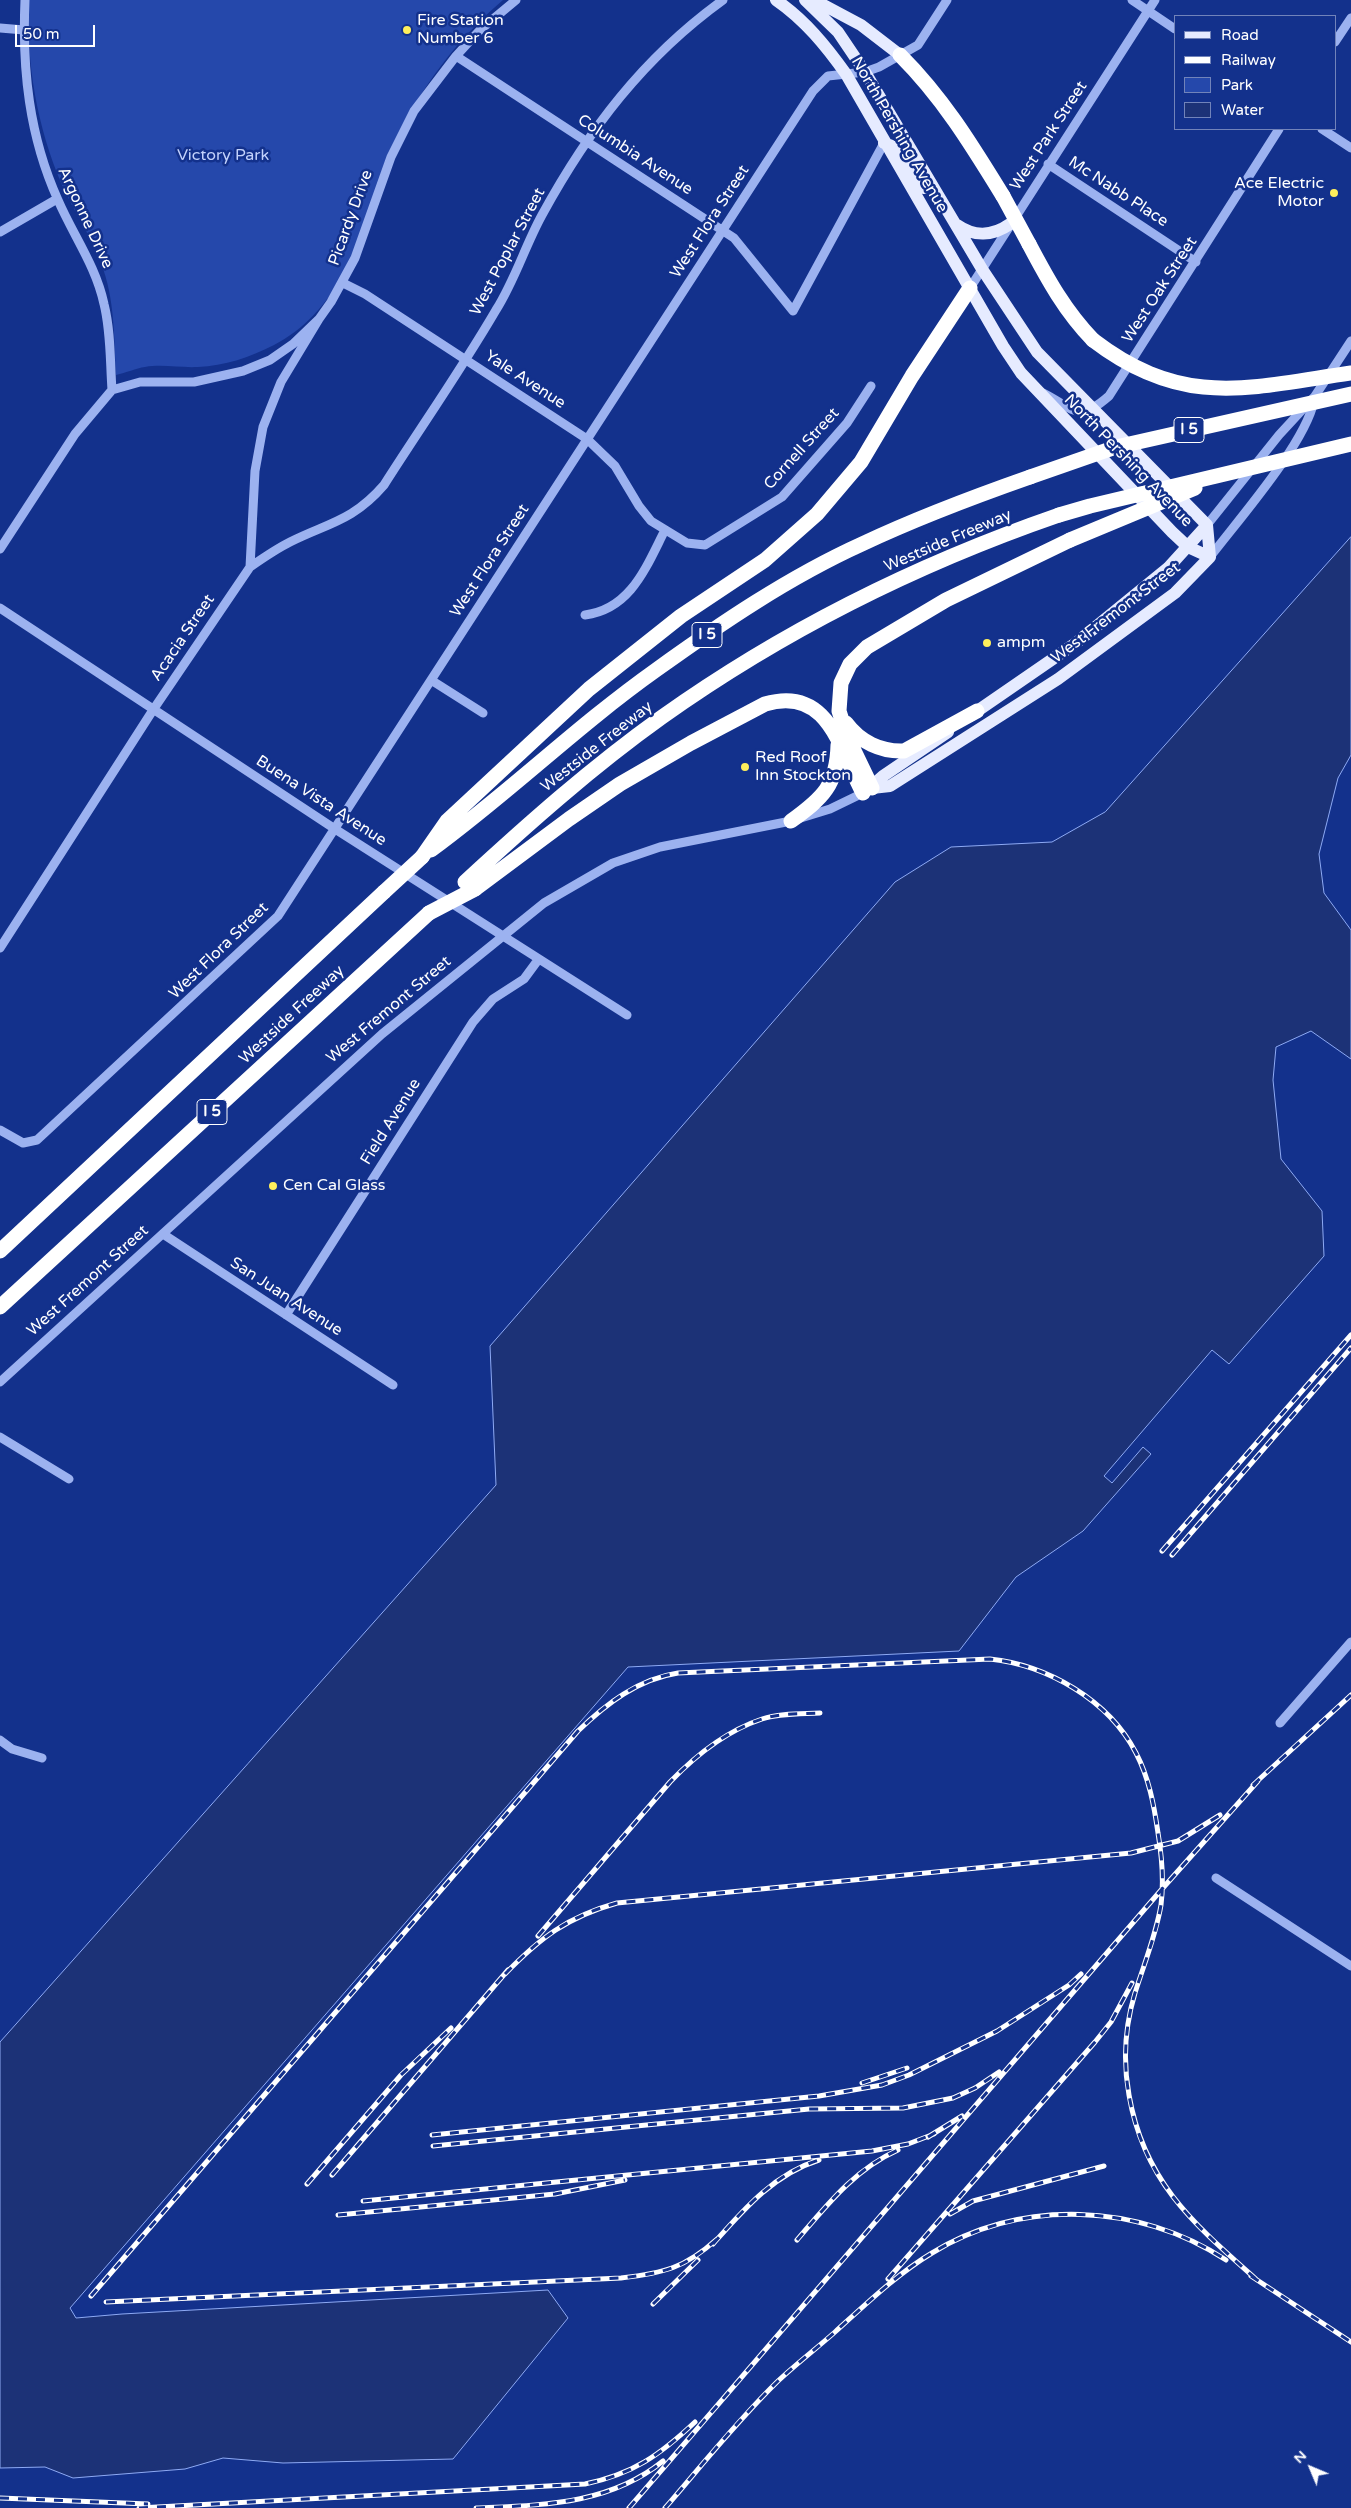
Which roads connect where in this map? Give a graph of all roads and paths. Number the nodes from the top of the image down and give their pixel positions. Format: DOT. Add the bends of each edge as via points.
graph roads {
  1 [pos="25,0"];
  2 [pos="516,0"];
  3 [pos="723,0"];
  4 [pos="776,0"];
  5 [pos="805,0"];
  6 [pos="814,0"];
  7 [pos="947,0"];
  8 [pos="1132,0"];
  9 [pos="1155,0"];
  10 [pos="1148,11"];
  11 [pos="1351,18"];
  12 [pos="0,28"];
  13 [pos="1174,28"];
  14 [pos="24,30"];
  15 [pos="1336,40"];
  16 [pos="900,55"];
  17 [pos="456,56"];
  18 [pos="865,72"];
  19 [pos="846,74"];
  20 [pos="1278,130"];
  21 [pos="1324,130"];
  22 [pos="588,142"];
  23 [pos="884,143"];
  24 [pos="1351,148"];
  25 [pos="1048,164"];
  26 [pos="57,199"];
  27 [pos="943,203"];
  28 [pos="955,224"];
  29 [pos="1010,224"];
  30 [pos="721,230"];
  31 [pos="0,232"];
  32 [pos="1196,262"];
  33 [pos="982,269"];
  34 [pos="343,283"];
  35 [pos="970,288"];
  36 [pos="319,319"];
  37 [pos="1351,341"];
  38 [pos="465,358"];
  39 [pos="1351,372"];
  40 [pos="872,386"];
  41 [pos="112,390"];
  42 [pos="1037,390"];
  43 [pos="1351,394"];
  44 [pos="1315,396"];
  45 [pos="1093,410"];
  46 [pos="586,439"];
  47 [pos="1351,444"];
  48 [pos="1235,472"];
  49 [pos="1207,525"];
  50 [pos="665,530"];
  51 [pos="1188,547"];
  52 [pos="0,549"];
  53 [pos="1210,557"];
  54 [pos="250,567"];
  55 [pos="0,608"];
  56 [pos="585,615"];
  57 [pos="431,680"];
  58 [pos="1013,686"];
  59 [pos="153,710"];
  60 [pos="839,711"];
  61 [pos="977,711"];
  62 [pos="483,713"];
  63 [pos="1004,713"];
  64 [pos="838,743"];
  65 [pos="867,791"];
  66 [pos="792,821"];
  67 [pos="335,829"];
  68 [pos="422,857"];
  69 [pos="470,886"];
  70 [pos="503,937"];
  71 [pos="0,948"];
  72 [pos="538,960"];
  73 [pos="627,1015"];
  74 [pos="0,1130"];
  75 [pos="163,1234"];
  76 [pos="0,1251"];
  77 [pos="0,1307"];
  78 [pos="286,1315"];
  79 [pos="0,1382"];
  80 [pos="393,1385"];
  81 [pos="0,1436"];
  82 [pos="69,1478"];
  83 [pos="1351,1642"];
  84 [pos="1280,1723"];
  85 [pos="0,1740"];
  86 [pos="42,1758"];
  87 [pos="1216,1878"];
  88 [pos="1351,1966"];
  1 -- 14 [label="street, Argonne Drive"];
  2 -- 17 [label="street, Picardy Drive" via="480,30"];
  3 -- 22 [label="street, West Poplar Street" via="657,54 631,82"];
  4 -- 19 [label="main road, North Pershing Avenue" via="818,36"];
  5 -- 18 [label="main road, North Pershing Avenue" via="838,32"];
  6 -- 16 [label="main road" via="861,25"];
  7 -- 16 [label="street, West Flora Street" via="918,45"];
  8 -- 10 [label="street"];
  9 -- 10 [label="street, West Park Street"];
  10 -- 13 [label="street"];
  10 -- 25 [label="street, West Park Street"];
  11 -- 15 [label="street"];
  12 -- 14 [label="street"];
  14 -- 26 [label="street, Argonne Drive" via="31,116"];
  16 -- 18 [label="street, West Flora Street"];
  16 -- 39 [label="highway, bridge" via="927,82 959,124 1073,320 1121,361 1154,376 1199,388 1235,389"];
  17 -- 22 [label="street, Columbia Avenue"];
  17 -- 34 [label="street, Picardy Drive" via="414,111 391,157"];
  18 -- 19 [label="street, West Flora Street"];
  18 -- 27 [label="main road, North Pershing Avenue"];
  19 -- 23 [label="main road, North Pershing Avenue"];
  19 -- 30 [label="street, West Flora Street" via="828,76 816,87"];
  20 -- 32 [label="street, West Oak Street"];
  21 -- 24 [label="street"];
  22 -- 30 [label="street, Columbia Avenue"];
  22 -- 38 [label="street, West Poplar Street" via="542,214 497,310"];
  23 -- 27 [label="main road" via="903,153 929,196"];
  23 -- 30 [label="street, Columbia Avenue" via="794,311 734,238"];
  23 -- 35 [label="main road, North Pershing Avenue"];
  25 -- 29 [label="street, West Park Street"];
  25 -- 32 [label="street, Mc Nabb Place"];
  26 -- 31 [label="street"];
  26 -- 41 [label="street, Argonne Drive" via="96,278 104,304"];
  27 -- 28 [label="main road, North Pershing Avenue"];
  28 -- 29 [label="main road" via="982,234"];
  28 -- 33 [label="main road, North Pershing Avenue"];
  29 -- 33 [label="street, West Park Street"];
  30 -- 46 [label="street, West Flora Street"];
  32 -- 45 [label="street, West Oak Street" via="1109,396"];
  33 -- 35 [label="street, West Park Street"];
  33 -- 45 [label="main road, North Pershing Avenue" via="1037,352"];
  34 -- 36 [label="street, Picardy Drive"];
  34 -- 38 [label="street, Yale Avenue"];
  35 -- 42 [label="main road, North Pershing Avenue" via="1002,346"];
  35 -- 68 [label="highway" via="861,462 817,514 765,560 681,616 589,689 447,821"];
  36 -- 41 [label="street, Picardy Drive" via="270,360 243,371 194,382 140,382"];
  36 -- 54 [label="street" via="281,382 263,427 255,470"];
  37 -- 44 [label="street, West Fremont Street"];
  38 -- 46 [label="street, Yale Avenue"];
  38 -- 54 [label="street, West Poplar Street" via="373,498 352,515 291,542"];
  40 -- 50 [label="street, Cornell Street" via="846,423 773,504 705,545 687,543"];
  41 -- 52 [label="street" via="76,434"];
  42 -- 45 [label="street" via="1078,412"];
  42 -- 51 [label="main road, North Pershing Avenue"];
  43 -- 68 [label="highway, Westside Freeway / I 5, bridge" via="1116,447 947,506 860,544 789,584 655,670"];
  44 -- 49 [label="street, West Fremont Street" via="1279,435"];
  44 -- 53 [label="street, West Fremont Street" via="1311,414 1298,438"];
  45 -- 49 [label="main road, North Pershing Avenue"];
  46 -- 50 [label="street, Yale Avenue" via="615,466 651,521"];
  46 -- 57 [label="street, West Flora Street"];
  47 -- 48 [label="highway, Westside Freeway / I 5, bridge"];
  48 -- 60 [label="highway, bridge" via="1070,540 946,600 867,647 856,656 844,674"];
  48 -- 69 [label="highway, Westside Freeway / I 5, bridge" via="1060,515 892,584 802,630 722,676 594,768"];
  49 -- 51 [label="main road, West Fremont Street"];
  49 -- 53 [label="main road, North Pershing Avenue"];
  50 -- 56 [label="street" via="632,591 606,609"];
  51 -- 53 [label="main road, North Pershing Avenue"];
  51 -- 58 [label="main road, West Fremont Street" via="1168,568 1076,643"];
  53 -- 63 [label="main road, West Fremont Street" via="1175,593 1058,679"];
  54 -- 59 [label="street, Acacia Street"];
  55 -- 59 [label="street, Buena Vista Avenue"];
  57 -- 62 [label="street"];
  57 -- 67 [label="street, West Flora Street"];
  58 -- 61 [label="main road, West Fremont Street"];
  58 -- 63 [label="main road"];
  59 -- 67 [label="street, Buena Vista Avenue"];
  59 -- 71 [label="street, Acacia Street"];
  60 -- 61 [label="highway" via="858,736 870,744 891,751 904,751"];
  60 -- 65 [label="highway"];
  61 -- 65 [label="main road, West Fremont Street" via="928,748 883,776"];
  63 -- 65 [label="main road, West Fremont Street" via="890,786"];
  64 -- 65 [label="highway"];
  64 -- 66 [label="highway" via="838,764 830,784 818,802"];
  64 -- 69 [label="highway" via="834,729 811,706 786,700 765,704 620,784"];
  65 -- 66 [label="street, West Fremont Street" via="830,809"];
  66 -- 70 [label="street, West Fremont Street" via="660,847 613,863 544,903"];
  67 -- 70 [label="street, Buena Vista Avenue"];
  67 -- 74 [label="street, West Flora Street" via="269,927 37,1140 23,1143"];
  68 -- 76 [label="highway, Westside Freeway / I 5, bridge"];
  69 -- 77 [label="highway, Westside Freeway / I 5, bridge" via="426,915"];
  70 -- 72 [label="street, Buena Vista Avenue"];
  70 -- 75 [label="street, West Fremont Street" via="382,1034"];
  72 -- 73 [label="street, Buena Vista Avenue"];
  72 -- 78 [label="street, Field Avenue" via="524,979 493,999 473,1022"];
  75 -- 78 [label="street, San Juan Avenue"];
  75 -- 79 [label="street, West Fremont Street"];
  78 -- 80 [label="street, San Juan Avenue"];
  81 -- 82 [label="street"];
  83 -- 84 [label="street"];
  85 -- 86 [label="street" via="12,1749"];
  87 -- 88 [label="street"];
}
